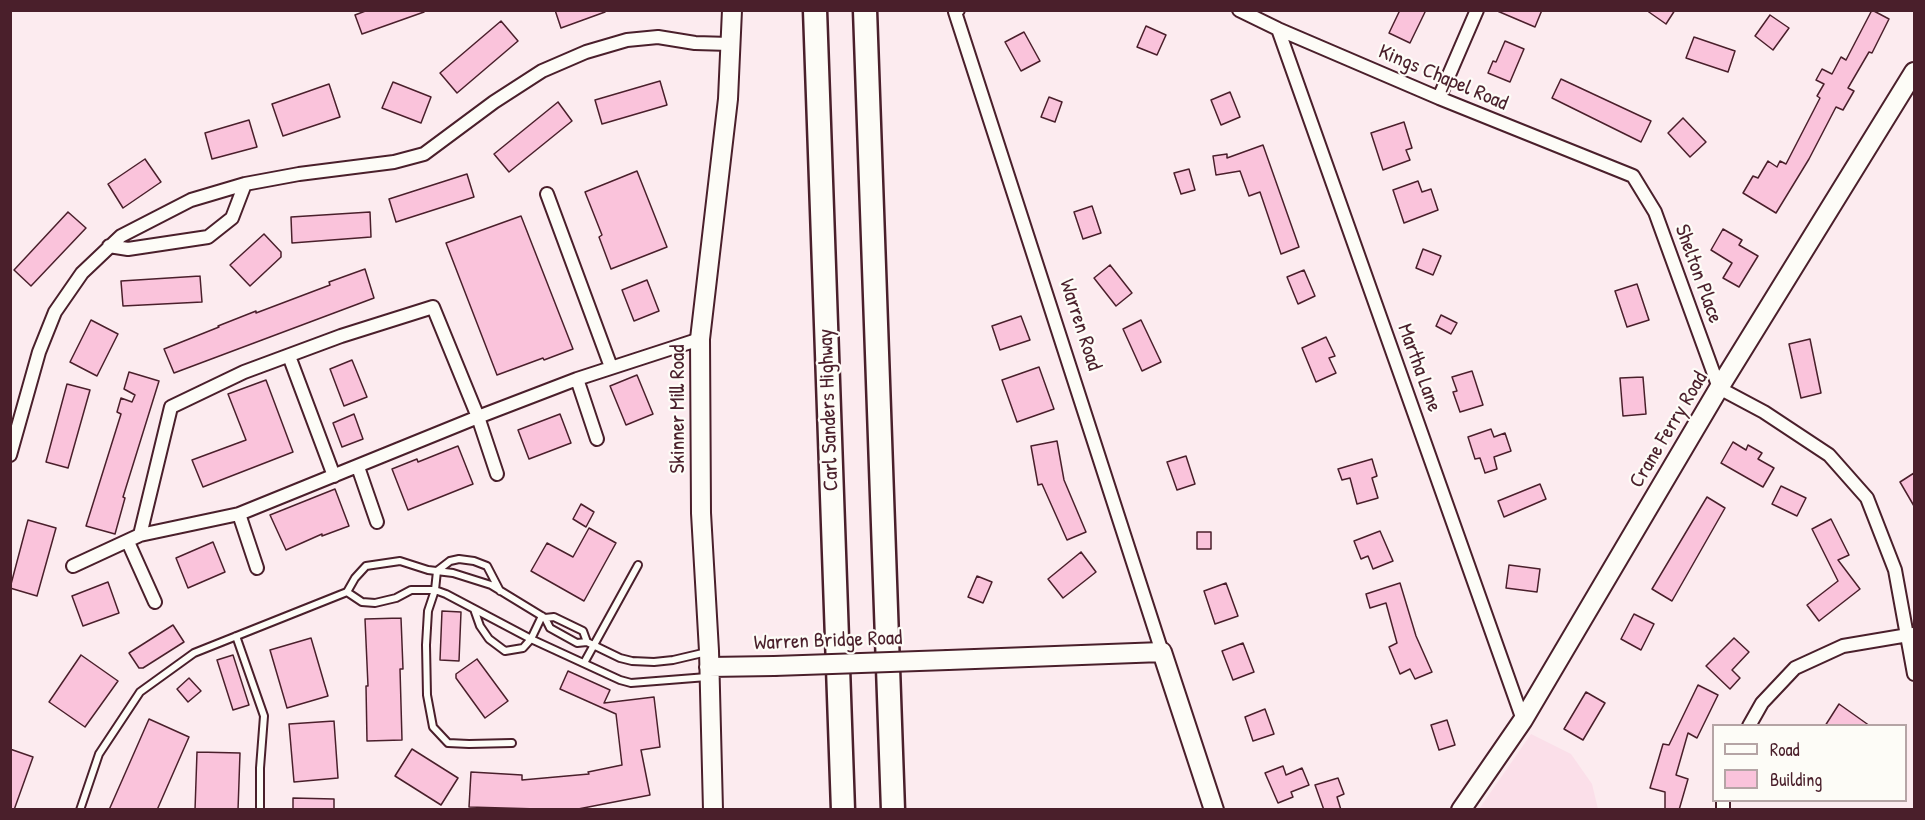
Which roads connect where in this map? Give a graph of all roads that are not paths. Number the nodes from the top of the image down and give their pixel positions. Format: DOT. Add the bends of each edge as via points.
graph roads {
  1 [pos="732,10"];
  2 [pos="815,10"];
  3 [pos="865,10"];
  4 [pos="1239,10"];
  5 [pos="1477,10"];
  6 [pos="956,11"];
  7 [pos="1278,29"];
  8 [pos="730,44"];
  9 [pos="1914,72"];
  10 [pos="1439,98"];
  11 [pos="1633,177"];
  12 [pos="245,184"];
  13 [pos="547,194"];
  14 [pos="109,246"];
  15 [pos="700,339"];
  16 [pos="289,356"];
  17 [pos="611,367"];
  18 [pos="577,379"];
  19 [pos="1719,388"];
  20 [pos="478,417"];
  21 [pos="597,439"];
  22 [pos="10,455"];
  23 [pos="358,467"];
  24 [pos="498,474"];
  25 [pos="334,476"];
  26 [pos="239,514"];
  27 [pos="377,522"];
  28 [pos="140,535"];
  29 [pos="128,542"];
  30 [pos="638,565"];
  31 [pos="73,566"];
  32 [pos="256,568"];
  33 [pos="437,571"];
  34 [pos="435,590"];
  35 [pos="500,591"];
  36 [pos="347,592"];
  37 [pos="155,602"];
  38 [pos="474,609"];
  39 [pos="544,617"];
  40 [pos="1911,634"];
  41 [pos="236,636"];
  42 [pos="531,639"];
  43 [pos="590,644"];
  44 [pos="1162,652"];
  45 [pos="584,663"];
  46 [pos="709,665"];
  47 [pos="1914,674"];
  48 [pos="1523,720"];
  49 [pos="1750,724"];
  50 [pos="512,743"];
  51 [pos="80,810"];
  52 [pos="260,810"];
  53 [pos="713,810"];
  54 [pos="843,810"];
  55 [pos="893,810"];
  56 [pos="1214,810"];
  57 [pos="1461,810"];
  1 -- 8 [label="street, Skinner Mill Road"];
  2 -- 54 [label="highway, Carl Sanders Highway"];
  3 -- 55 [label="highway"];
  4 -- 7 [label="street, Kings Chapel Road"];
  5 -- 10 [label="street"];
  6 -- 44 [label="street, Warren Road"];
  7 -- 10 [label="street, Kings Chapel Road"];
  7 -- 48 [label="street, Martha Lane"];
  8 -- 12 [label="street" via="658,37 627,40 542,71 424,154"];
  8 -- 15 [label="street, Skinner Mill Road" via="728,99"];
  9 -- 19 [label="street, Crane Ferry Road"];
  10 -- 11 [label="street, Kings Chapel Road"];
  11 -- 19 [label="street, Shelton Place" via="1655,212"];
  12 -- 14 [label="street" via="192,200"];
  12 -- 14 [label="street" via="232,218 208,237 128,249"];
  13 -- 17 [label="street"];
  14 -- 22 [label="street" via="82,273 55,312 39,352"];
  15 -- 17 [label="street"];
  15 -- 46 [label="street, Skinner Mill Road" via="701,513"];
  16 -- 20 [label="street" via="433,307"];
  16 -- 25 [label="street"];
  16 -- 28 [label="street" via="244,372 171,407"];
  17 -- 18 [label="street"];
  18 -- 20 [label="street"];
  18 -- 21 [label="street"];
  19 -- 40 [label="street" via="1829,455 1867,498 1895,570"];
  19 -- 48 [label="street, Crane Ferry Road"];
  20 -- 23 [label="street"];
  20 -- 24 [label="street"];
  23 -- 25 [label="street"];
  23 -- 27 [label="street"];
  25 -- 26 [label="street"];
  26 -- 28 [label="street"];
  26 -- 32 [label="street"];
  28 -- 29 [label="street"];
  29 -- 31 [label="street"];
  29 -- 37 [label="street"];
  30 -- 43 [label="lane"];
  33 -- 34 [label="lane"];
  33 -- 35 [label="lane"];
  33 -- 35 [label="lane" via="450,561 474,561 487,566"];
  33 -- 36 [label="lane" via="400,561 366,566"];
  34 -- 36 [label="lane" via="411,590 375,603 362,602"];
  34 -- 38 [label="lane"];
  34 -- 50 [label="lane" via="428,611 426,645 427,695 434,727 448,742"];
  35 -- 39 [label="lane"];
  36 -- 41 [label="lane"];
  38 -- 42 [label="lane"];
  38 -- 42 [label="lane" via="480,626 497,647 515,650"];
  39 -- 42 [label="lane"];
  39 -- 43 [label="lane" via="550,628 577,643"];
  39 -- 43 [label="lane" via="554,617 583,631"];
  40 -- 47 [label="street"];
  40 -- 49 [label="street" via="1843,646 1795,668 1762,703"];
  41 -- 51 [label="lane" via="194,653 140,692 99,754"];
  41 -- 52 [label="lane" via="264,716"];
  42 -- 45 [label="lane"];
  43 -- 45 [label="lane"];
  43 -- 46 [label="lane" via="632,661 673,660"];
  44 -- 46 [label="street, Warren Bridge Road, bridge"];
  44 -- 56 [label="street, Warren Road"];
  45 -- 46 [label="lane" via="631,683"];
  46 -- 53 [label="street, Skinner Mill Road"];
  48 -- 57 [label="street, Crane Ferry Road"];
}
